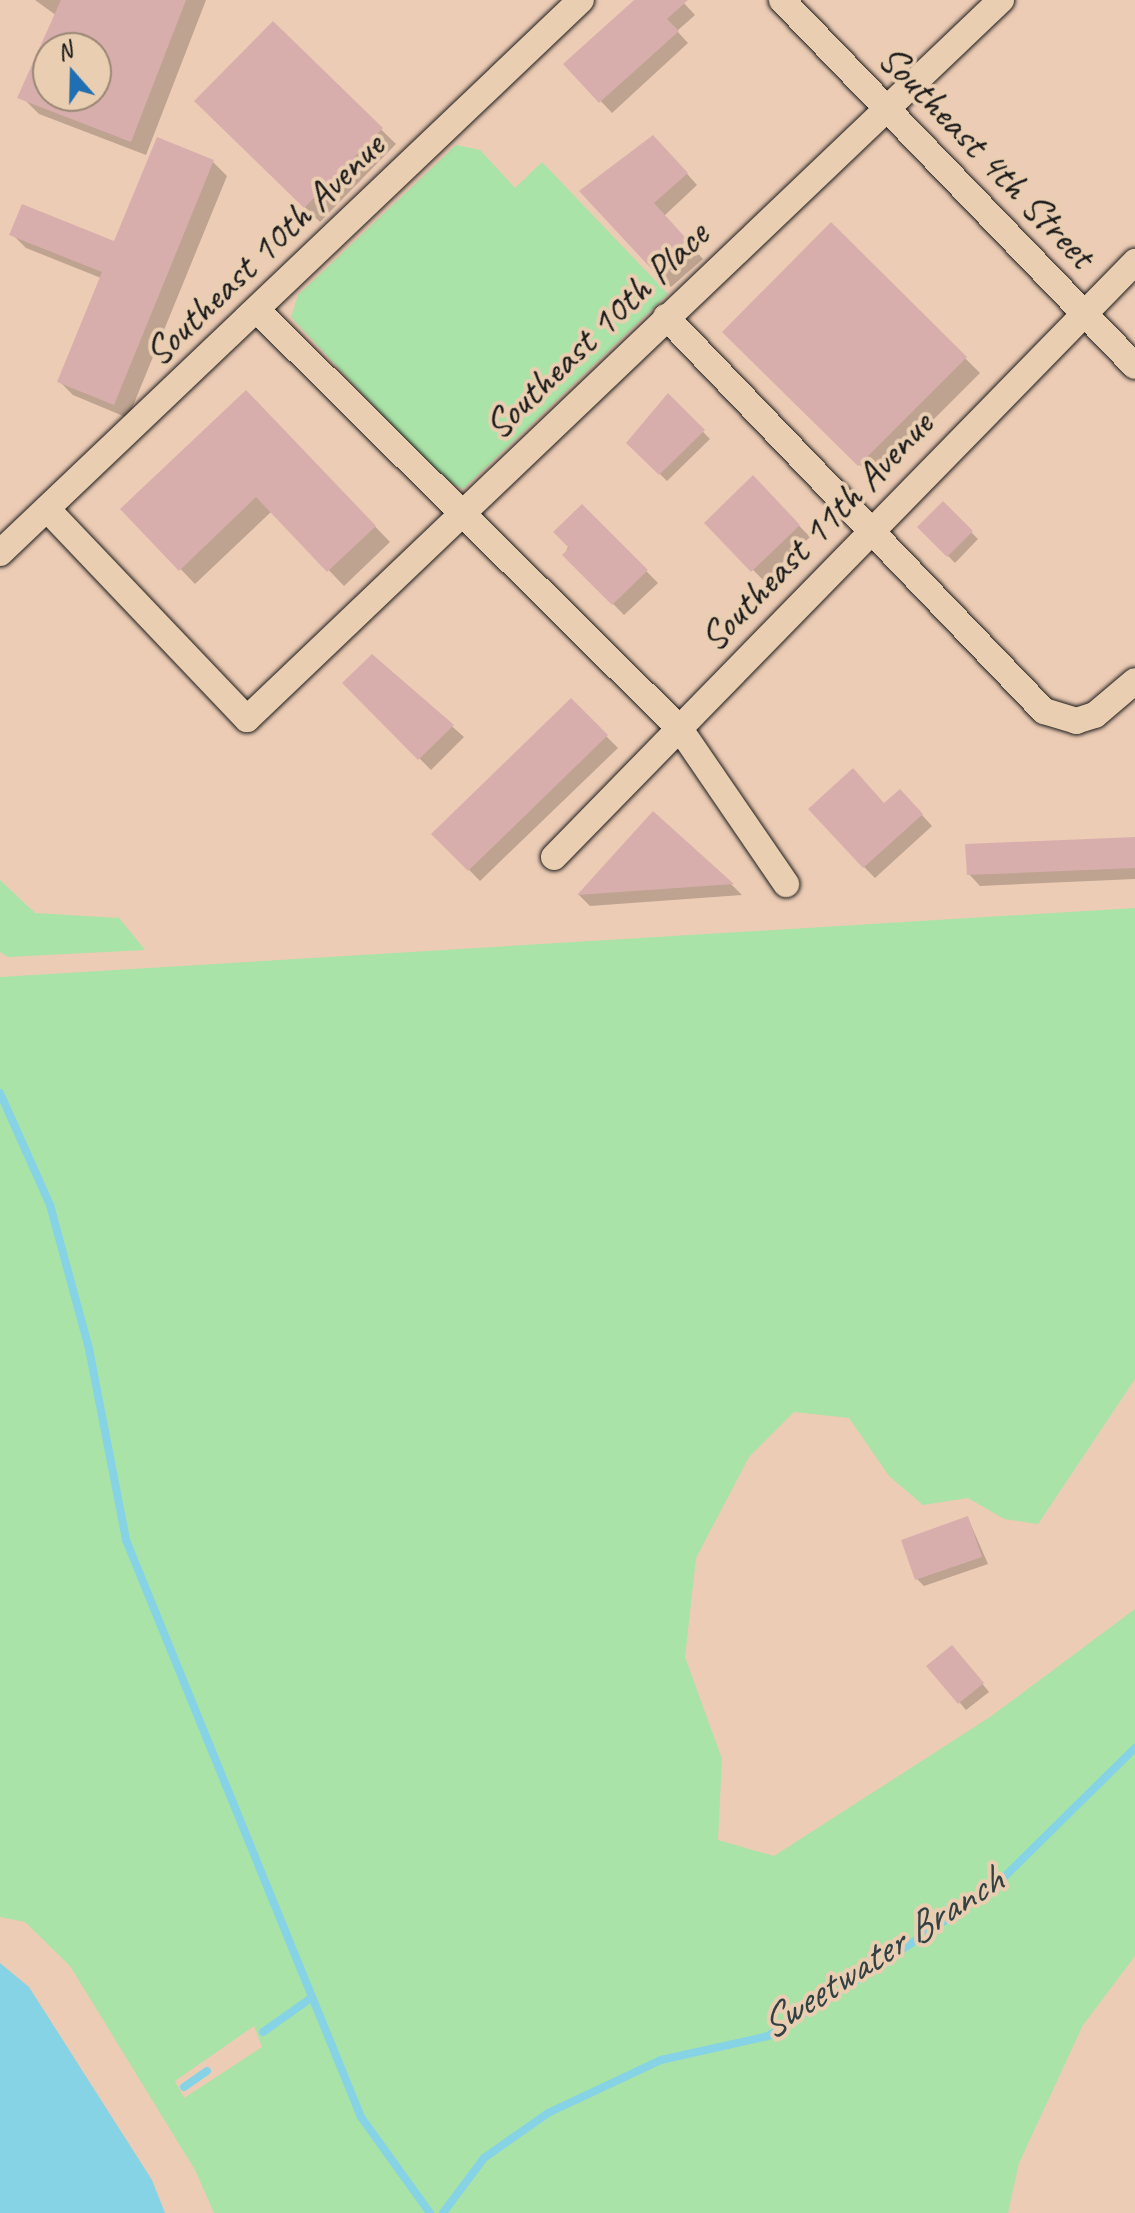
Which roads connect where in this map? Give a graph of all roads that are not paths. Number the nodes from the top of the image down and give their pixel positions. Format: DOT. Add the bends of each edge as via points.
graph roads {
  1 [pos="581,0"];
  2 [pos="782,0"];
  3 [pos="1001,0"];
  4 [pos="886,109"];
  5 [pos="1135,262"];
  6 [pos="258,311"];
  7 [pos="1085,315"];
  8 [pos="666,317"];
  9 [pos="1135,366"];
  10 [pos="47,509"];
  11 [pos="461,516"];
  12 [pos="873,530"];
  13 [pos="0,553"];
  14 [pos="1135,681"];
  15 [pos="679,729"];
  16 [pos="554,857"];
  17 [pos="786,884"];
  1 -- 6 [label="street, Southeast 10th Avenue"];
  2 -- 4 [label="street, Southeast 4th Street"];
  3 -- 4 [label="street, Southeast 10th Place"];
  4 -- 7 [label="street, Southeast 4th Street"];
  4 -- 8 [label="street, Southeast 10th Place"];
  5 -- 7 [label="street, Southeast 11th Avenue"];
  6 -- 10 [label="street, Southeast 10th Avenue"];
  6 -- 11 [label="street"];
  7 -- 9 [label="street, Southeast 4th Street"];
  7 -- 12 [label="street, Southeast 11th Avenue"];
  8 -- 11 [label="street, Southeast 10th Place"];
  8 -- 12 [label="street"];
  10 -- 11 [label="street, Southeast 10th Place" via="247,719"];
  10 -- 13 [label="street, Southeast 10th Avenue"];
  11 -- 15 [label="street"];
  12 -- 14 [label="street" via="1044,711 1076,721 1095,715"];
  12 -- 15 [label="street, Southeast 11th Avenue"];
  15 -- 16 [label="street, Southeast 11th Avenue"];
  15 -- 17 [label="street"];
}
